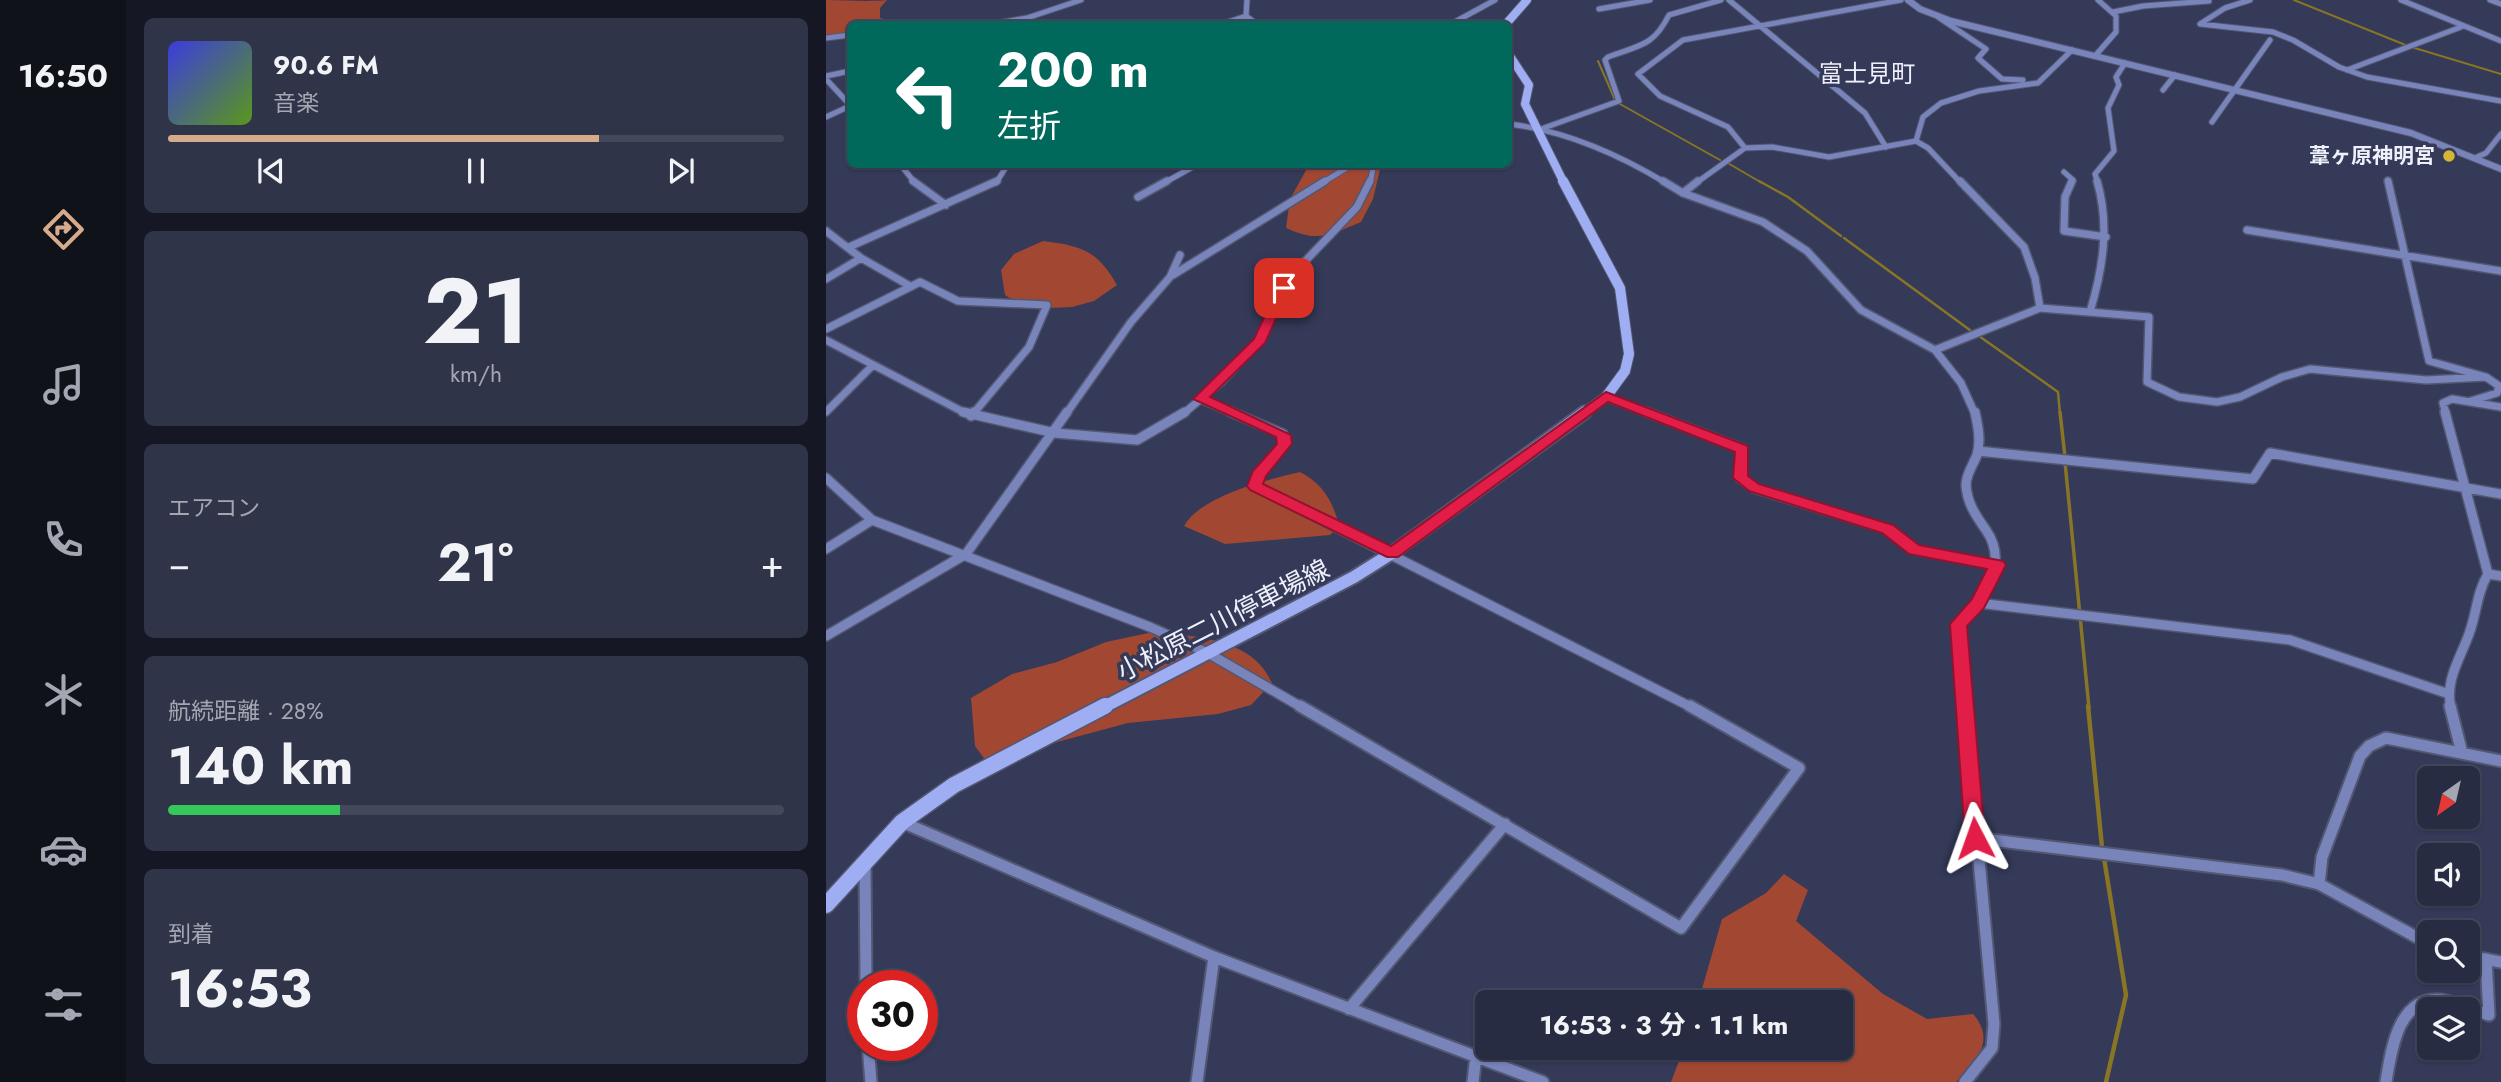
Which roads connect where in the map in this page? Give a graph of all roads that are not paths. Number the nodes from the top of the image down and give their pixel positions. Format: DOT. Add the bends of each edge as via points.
graph roads {
  1 [pos="1081,0"];
  2 [pos="1247,0"];
  3 [pos="1495,0"];
  4 [pos="1527,0"];
  5 [pos="1650,0"];
  6 [pos="1721,0"];
  7 [pos="1729,0"];
  8 [pos="1901,0"];
  9 [pos="1908,0"];
  10 [pos="2098,0"];
  11 [pos="2208,0"];
  12 [pos="2250,0"];
  13 [pos="2401,0"];
  14 [pos="2490,0"];
  15 [pos="2501,5"];
  16 [pos="2225,8"];
  17 [pos="1599,9"];
  18 [pos="2113,12"];
  19 [pos="1246,16"];
  20 [pos="1936,16"];
  21 [pos="1009,21"];
  22 [pos="1231,21"];
  23 [pos="1254,21"];
  24 [pos="1456,21"];
  25 [pos="1507,21"];
  26 [pos="1758,26"];
  27 [pos="2461,27"];
  28 [pos="847,35"];
  29 [pos="826,38"];
  30 [pos="2270,40"];
  31 [pos="2501,41"];
  32 [pos="2072,50"];
  33 [pos="2095,56"];
  34 [pos="1512,59"];
  35 [pos="2125,63"];
  36 [pos="2347,70"];
  37 [pos="847,72"];
  38 [pos="2175,75"];
  39 [pos="826,77"];
  40 [pos="2038,83"];
  41 [pos="2163,90"];
  42 [pos="2235,90"];
  43 [pos="2501,101"];
  44 [pos="847,102"];
  45 [pos="847,107"];
  46 [pos="826,117"];
  47 [pos="2212,122"];
  48 [pos="1512,125"];
  49 [pos="1538,128"];
  50 [pos="2501,134"];
  51 [pos="1916,141"];
  52 [pos="1886,147"];
  53 [pos="1745,148"];
  54 [pos="2477,157"];
  55 [pos="903,168"];
  56 [pos="1005,168"];
  57 [pos="1191,168"];
  58 [pos="1346,168"];
  59 [pos="1373,168"];
  60 [pos="2501,169"];
  61 [pos="2064,172"];
  62 [pos="2388,180"];
  63 [pos="1683,193"];
  64 [pos="1138,197"];
  65 [pos="947,205"];
  66 [pos="826,230"];
  67 [pos="2247,230"];
  68 [pos="2106,237"];
  69 [pos="849,247"];
  70 [pos="1180,255"];
  71 [pos="2407,256"];
  72 [pos="861,258"];
  73 [pos="2501,271"];
  74 [pos="1170,277"];
  75 [pos="826,279"];
  76 [pos="910,286"];
  77 [pos="2040,309"];
  78 [pos="2090,312"];
  79 [pos="826,329"];
  80 [pos="826,340"];
  81 [pos="1935,350"];
  82 [pos="872,366"];
  83 [pos="2486,377"];
  84 [pos="2500,387"];
  85 [pos="1606,397"];
  86 [pos="1200,399"];
  87 [pos="2470,401"];
  88 [pos="2501,407"];
  89 [pos="826,412"];
  90 [pos="971,416"];
  91 [pos="1055,433"];
  92 [pos="1978,451"];
  93 [pos="826,478"];
  94 [pos="2464,486"];
  95 [pos="2501,494"];
  96 [pos="872,520"];
  97 [pos="826,548"];
  98 [pos="1392,553"];
  99 [pos="965,554"];
  100 [pos="1997,565"];
  101 [pos="2488,573"];
  102 [pos="2501,576"];
  103 [pos="1978,604"];
  104 [pos="826,636"];
  105 [pos="1208,653"];
  106 [pos="2449,694"];
  107 [pos="2462,753"];
  108 [pos="2501,761"];
  109 [pos="902,822"];
  110 [pos="1505,824"];
  111 [pos="1975,838"];
  112 [pos="865,861"];
  113 [pos="2319,884"];
  114 [pos="826,905"];
  115 [pos="2417,937"];
  116 [pos="1214,957"];
  117 [pos="2480,958"];
  118 [pos="2486,959"];
  119 [pos="2501,962"];
  120 [pos="866,970"];
  121 [pos="1349,1009"];
  122 [pos="1475,1055"];
  123 [pos="1475,1060"];
  124 [pos="1489,1060"];
  125 [pos="869,1061"];
  126 [pos="871,1082"];
  127 [pos="1197,1082"];
  128 [pos="1473,1082"];
  129 [pos="1544,1082"];
  130 [pos="1965,1082"];
  131 [pos="2386,1082"];
  1 -- 21 [label="street"];
  2 -- 19 [label="street"];
  3 -- 24 [label="street"];
  4 -- 25 [label="main road"];
  5 -- 17 [label="street"];
  6 -- 49 [label="street" via="1693,4 1668,15 1651,41 1608,57 1605,60 1619,101"];
  7 -- 26 [label="street"];
  8 -- 26 [label="street"];
  9 -- 20 [label="street"];
  10 -- 18 [label="street"];
  11 -- 16 [label="street"];
  11 -- 18 [label="street"];
  12 -- 16 [label="street"];
  13 -- 27 [label="street"];
  14 -- 15 [label="street"];
  16 -- 36 [label="street" via="2200,24 2211,29 2230,26 2276,33 2313,48"];
  18 -- 33 [label="street" via="2116,32"];
  19 -- 22 [label="street"];
  19 -- 23 [label="street"];
  20 -- 32 [label="street"];
  20 -- 40 [label="street" via="1986,50 1978,58 2002,79"];
  26 -- 52 [label="street" via="1865,113"];
  26 -- 53 [label="street" via="1683,40 1638,74 1660,96 1728,127"];
  27 -- 31 [label="street"];
  27 -- 36 [label="street"];
  28 -- 29 [label="street"];
  30 -- 42 [label="street"];
  32 -- 33 [label="street"];
  32 -- 40 [label="street"];
  33 -- 35 [label="street"];
  34 -- 49 [label="main road, 小松原二川停車場線" via="1529,85 1525,104"];
  35 -- 38 [label="street"];
  35 -- 68 [label="street" via="2109,100 2107,116 2114,150 2095,174 2106,202"];
  36 -- 43 [label="street" via="2445,94"];
  37 -- 39 [label="street"];
  38 -- 41 [label="street"];
  38 -- 42 [label="street"];
  39 -- 44 [label="street"];
  40 -- 51 [label="street" via="1951,98 1923,117"];
  42 -- 47 [label="street"];
  42 -- 54 [label="street" via="2411,133"];
  45 -- 46 [label="street"];
  48 -- 49 [label="street"];
  49 -- 63 [label="street" via="1628,160"];
  49 -- 85 [label="main road, 小松原二川停車場線" via="1620,289 1629,354 1625,371"];
  50 -- 54 [label="street"];
  51 -- 52 [label="street"];
  51 -- 77 [label="street" via="2024,247"];
  52 -- 53 [label="street" via="1829,157 1772,147"];
  53 -- 63 [label="street"];
  54 -- 60 [label="street"];
  55 -- 65 [label="street" via="915,183"];
  56 -- 65 [label="street" via="996,183"];
  57 -- 64 [label="street"];
  58 -- 74 [label="street"];
  59 -- 86 [label="street" via="1365,196 1290,277 1260,340"];
  61 -- 68 [label="street" via="2073,180 2064,209 2064,231"];
  62 -- 71 [label="street"];
  63 -- 81 [label="street" via="1748,216 1790,239 1824,267 1861,310"];
  65 -- 69 [label="street"];
  66 -- 69 [label="street"];
  67 -- 71 [label="street"];
  68 -- 78 [label="street"];
  69 -- 72 [label="street"];
  70 -- 74 [label="street"];
  71 -- 73 [label="street"];
  71 -- 83 [label="street" via="2429,361"];
  72 -- 75 [label="street"];
  72 -- 76 [label="street"];
  74 -- 91 [label="street" via="1131,322"];
  76 -- 79 [label="street"];
  76 -- 90 [label="street" via="920,282 958,301 1047,305 1029,347"];
  77 -- 78 [label="street"];
  77 -- 81 [label="street"];
  78 -- 83 [label="street" via="2149,317 2143,366 2147,382 2180,397 2238,398 2291,371 2310,369 2426,380"];
  80 -- 82 [label="street"];
  81 -- 92 [label="street" via="1977,417"];
  82 -- 89 [label="street"];
  82 -- 90 [label="street"];
  83 -- 84 [label="street"];
  84 -- 87 [label="street" via="2497,393"];
  85 -- 98 [label="main road, 小松原二川停車場線"];
  85 -- 100 [label="street" via="1743,449 1740,478 1754,488 1888,529 1915,550"];
  86 -- 91 [label="street" via="1149,437 1137,440"];
  86 -- 98 [label="street" via="1283,435 1284,444 1259,474 1255,486"];
  87 -- 88 [label="street"];
  87 -- 94 [label="street" via="2442,403"];
  90 -- 91 [label="street"];
  91 -- 99 [label="street"];
  92 -- 94 [label="street" via="2253,479 2270,453"];
  92 -- 100 [label="street" via="1965,482 1970,509 1993,539"];
  93 -- 96 [label="street"];
  94 -- 95 [label="street"];
  94 -- 101 [label="street"];
  96 -- 97 [label="street"];
  96 -- 99 [label="street"];
  98 -- 105 [label="main road, 小松原二川停車場線" via="1354,578"];
  98 -- 110 [label="street" via="1697,710 1799,768 1681,928"];
  99 -- 104 [label="street"];
  99 -- 105 [label="street"];
  100 -- 103 [label="street"];
  101 -- 102 [label="street"];
  101 -- 106 [label="street"];
  103 -- 106 [label="street" via="2290,640"];
  103 -- 111 [label="street" via="1958,624"];
  105 -- 109 [label="main road, 小松原二川停車場線" via="954,785"];
  105 -- 110 [label="street"];
  106 -- 107 [label="street"];
  107 -- 108 [label="street"];
  107 -- 113 [label="street" via="2386,738 2369,746 2360,755 2322,857"];
  109 -- 112 [label="main road, 小松原二川停車場線"];
  109 -- 116 [label="street"];
  110 -- 121 [label="street"];
  111 -- 113 [label="street" via="2282,875"];
  111 -- 130 [label="street" via="1988,928 1994,1024 1992,1048"];
  112 -- 114 [label="main road, 小松原二川停車場線"];
  112 -- 120 [label="street"];
  113 -- 115 [label="street"];
  116 -- 121 [label="street"];
  116 -- 127 [label="street"];
  117 -- 118 [label="street"];
  118 -- 119 [label="street"];
  118 -- 131 [label="street" via="2489,1015 2436,1000 2418,1005 2398,1030"];
  121 -- 122 [label="street"];
  123 -- 128 [label="street"];
  124 -- 129 [label="street"];
  125 -- 126 [label="street"];
}
